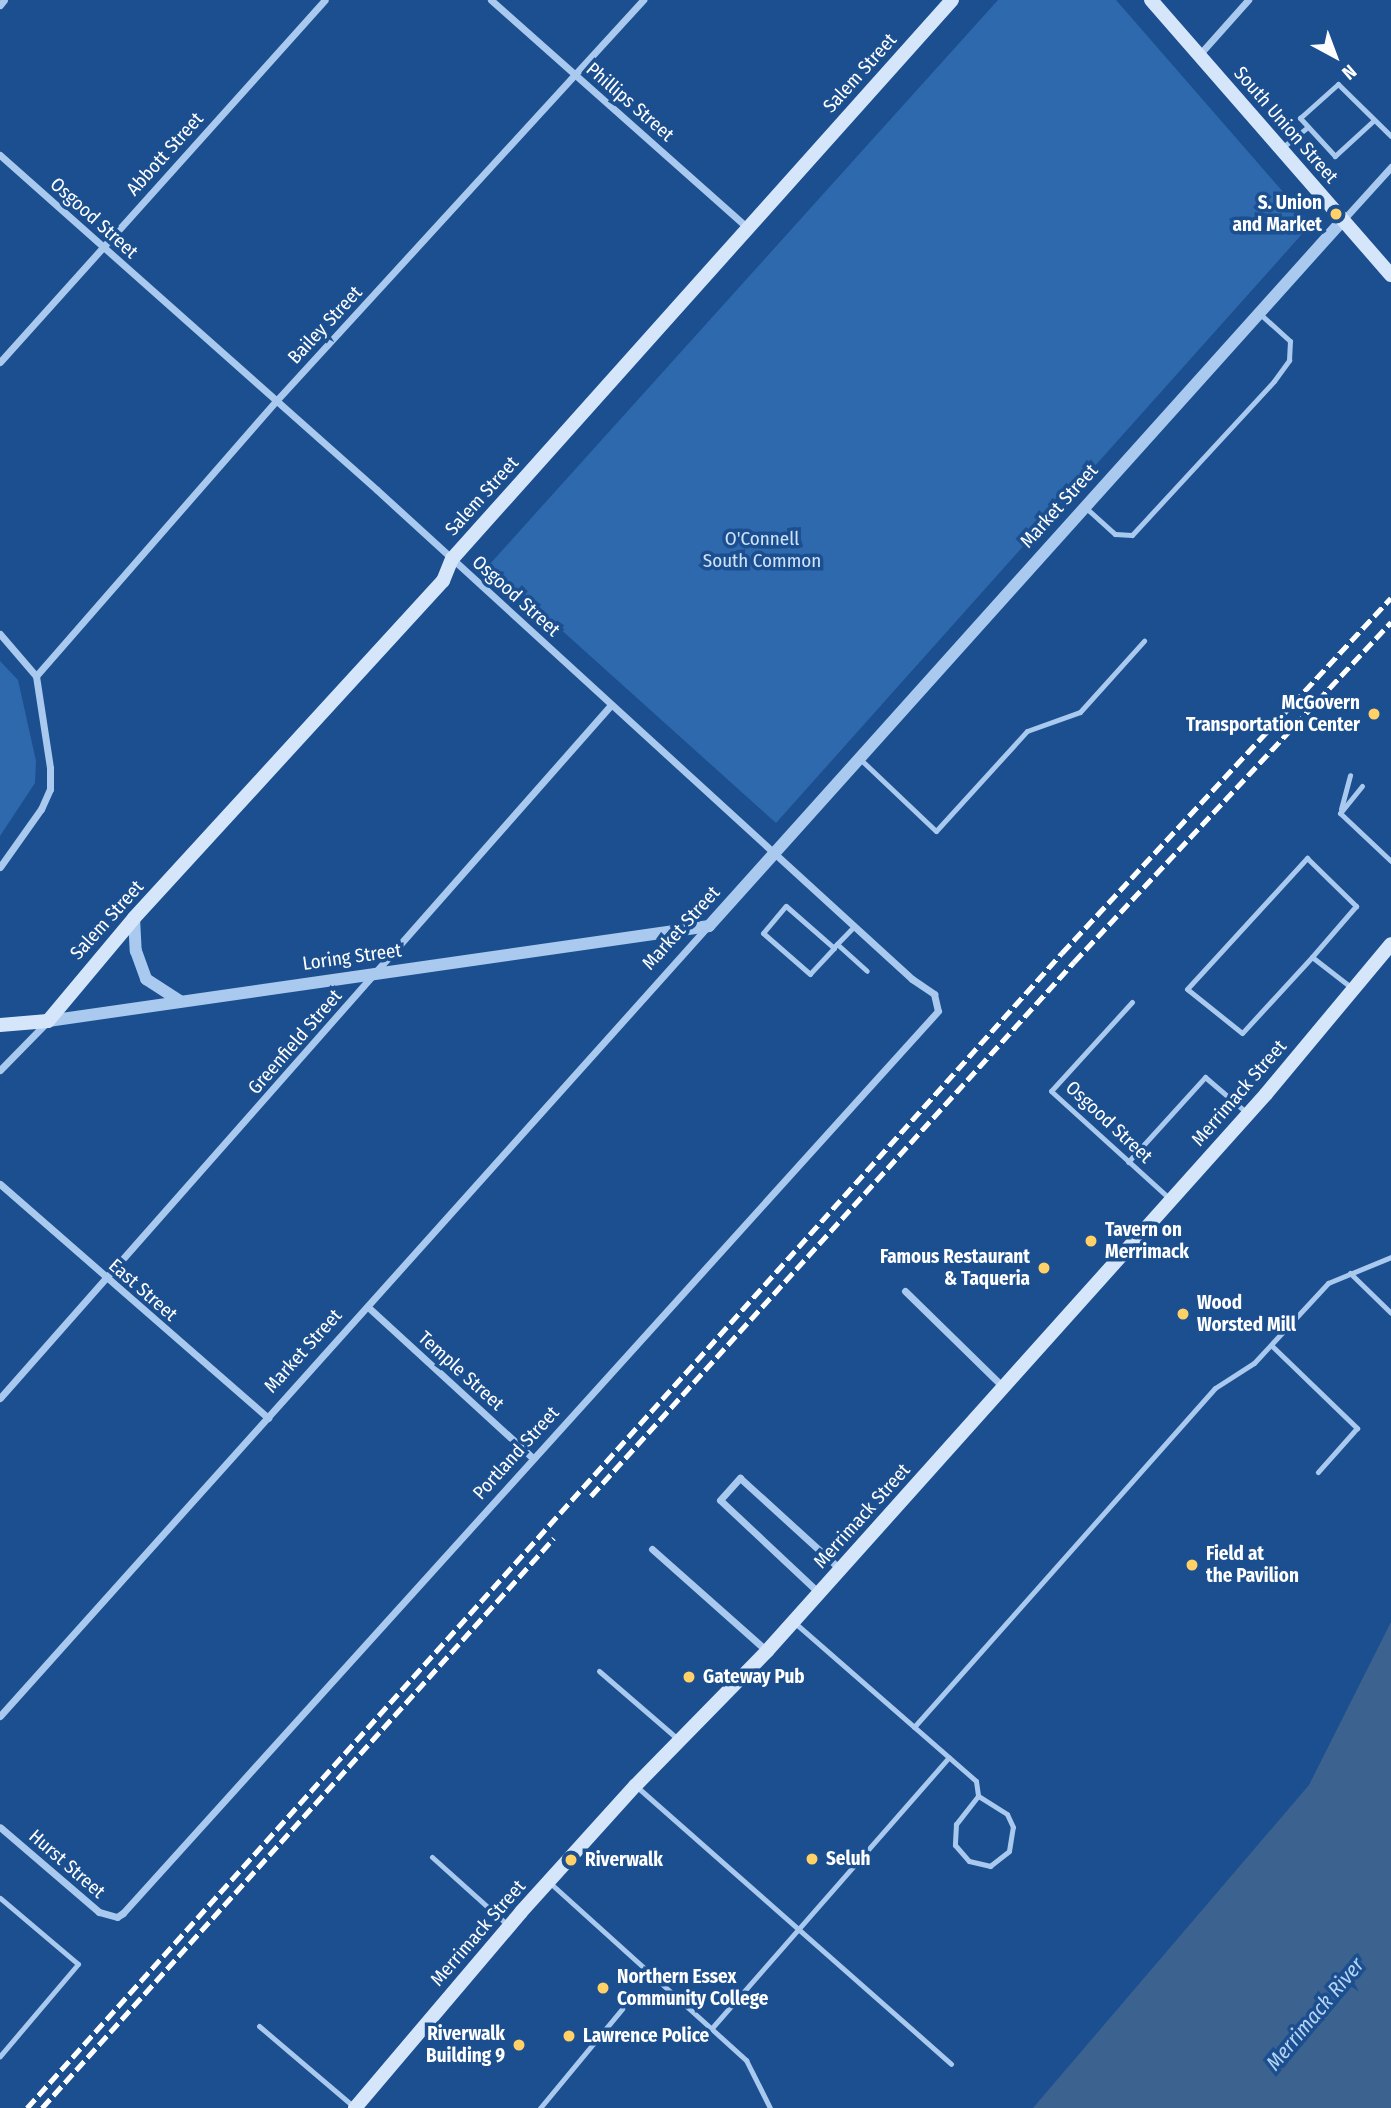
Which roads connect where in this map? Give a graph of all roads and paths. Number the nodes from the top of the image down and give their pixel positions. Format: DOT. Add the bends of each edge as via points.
graph roads {
  1 [pos="4,0"];
  2 [pos="325,0"];
  3 [pos="491,0"];
  4 [pos="643,0"];
  5 [pos="952,0"];
  6 [pos="1151,0"];
  7 [pos="1248,0"];
  8 [pos="0,5"];
  9 [pos="1199,55"];
  10 [pos="575,75"];
  11 [pos="1373,121"];
  12 [pos="1308,127"];
  13 [pos="1391,136"];
  14 [pos="1282,149"];
  15 [pos="0,155"];
  16 [pos="1391,167"];
  17 [pos="1343,220"];
  18 [pos="748,228"];
  19 [pos="103,247"];
  20 [pos="1391,275"];
  21 [pos="1259,313"];
  22 [pos="0,362"];
  23 [pos="276,401"];
  24 [pos="1085,507"];
  25 [pos="452,559"];
  26 [pos="0,634"];
  27 [pos="1144,641"];
  28 [pos="36,676"];
  29 [pos="611,705"];
  30 [pos="859,758"];
  31 [pos="1350,775"];
  32 [pos="1362,786"];
  33 [pos="1340,813"];
  34 [pos="774,853"];
  35 [pos="1391,861"];
  36 [pos="0,867"];
  37 [pos="134,918"];
  38 [pos="709,926"];
  39 [pos="854,926"];
  40 [pos="1391,944"];
  41 [pos="835,946"];
  42 [pos="1312,957"];
  43 [pos="867,971"];
  44 [pos="376,973"];
  45 [pos="1352,988"];
  46 [pos="180,1001"];
  47 [pos="1132,1002"];
  48 [pos="938,1011"];
  49 [pos="48,1021"];
  50 [pos="0,1025"];
  51 [pos="0,1070"];
  52 [pos="1248,1114"];
  53 [pos="1128,1162"];
  54 [pos="0,1184"];
  55 [pos="1171,1200"];
  56 [pos="1391,1257"];
  57 [pos="1350,1273"];
  58 [pos="107,1280"];
  59 [pos="905,1291"];
  60 [pos="368,1307"];
  61 [pos="1391,1312"];
  62 [pos="1272,1345"];
  63 [pos="1004,1387"];
  64 [pos="0,1398"];
  65 [pos="268,1418"];
  66 [pos="533,1458"];
  67 [pos="1318,1472"];
  68 [pos="652,1549"];
  69 [pos="840,1569"];
  70 [pos="818,1592"];
  71 [pos="793,1621"];
  72 [pos="766,1651"];
  73 [pos="599,1671"];
  74 [pos="0,1716"];
  75 [pos="914,1727"];
  76 [pos="679,1740"];
  77 [pos="948,1756"];
  78 [pos="635,1786"];
  79 [pos="978,1796"];
  80 [pos="0,1827"];
  81 [pos="432,1857"];
  82 [pos="549,1882"];
  83 [pos="0,1898"];
  84 [pos="117,1917"];
  85 [pos="509,1926"];
  86 [pos="796,1930"];
  87 [pos="622,2009"];
  88 [pos="259,2026"];
  89 [pos="711,2028"];
  90 [pos="0,2056"];
  91 [pos="951,2064"];
  92 [pos="355,2108"];
  93 [pos="540,2108"];
  94 [pos="770,2108"];
  1 -- 8 [label="street"];
  2 -- 19 [label="street, Abbott Street"];
  3 -- 10 [label="street, Phillips Street"];
  4 -- 10 [label="street, Bailey Street"];
  5 -- 18 [label="main road, Salem Street"];
  6 -- 9 [label="main road, South Union Street"];
  7 -- 9 [label="street"];
  9 -- 14 [label="main road, South Union Street"];
  10 -- 18 [label="street, Phillips Street"];
  10 -- 23 [label="street, Bailey Street"];
  11 -- 12 [label="lane" via="1335,156"];
  11 -- 12 [label="lane" via="1338,84 1300,118"];
  11 -- 13 [label="lane"];
  12 -- 14 [label="lane"];
  14 -- 17 [label="main road, South Union Street"];
  15 -- 19 [label="street, Osgood Street"];
  16 -- 17 [label="street, Market Street"];
  17 -- 20 [label="main road, South Union Street"];
  17 -- 21 [label="street, Market Street"];
  18 -- 25 [label="main road, Salem Street"];
  19 -- 22 [label="street, Abbott Street"];
  19 -- 23 [label="street, Osgood Street"];
  21 -- 24 [label="street, Market Street"];
  21 -- 24 [label="lane" via="1290,341 1289,360 1274,381 1132,535 1115,534"];
  23 -- 25 [label="street, Osgood Street"];
  23 -- 28 [label="street, Bailey Street"];
  24 -- 30 [label="street, Market Street"];
  25 -- 29 [label="street, Osgood Street"];
  25 -- 37 [label="main road, Salem Street" via="443,582"];
  26 -- 28 [label="street"];
  27 -- 30 [label="lane" via="1080,712 1027,731 936,831"];
  28 -- 36 [label="street" via="48,737 50,789 31,830"];
  29 -- 34 [label="street, Osgood Street"];
  29 -- 44 [label="street, Greenfield Street"];
  30 -- 34 [label="street, Market Street"];
  31 -- 33 [label="lane"];
  32 -- 33 [label="lane"];
  33 -- 35 [label="lane"];
  34 -- 38 [label="street, Market Street"];
  34 -- 39 [label="street, Osgood Street"];
  37 -- 46 [label="street" via="136,951 146,979"];
  37 -- 49 [label="main road, Salem Street"];
  38 -- 44 [label="street, Loring Street"];
  38 -- 60 [label="street, Market Street"];
  39 -- 41 [label="lane"];
  39 -- 48 [label="street, Osgood Street" via="934,994"];
  40 -- 45 [label="main road, Merrimack Street"];
  41 -- 41 [label="lane" via="810,974 763,933 786,906"];
  41 -- 43 [label="lane"];
  42 -- 42 [label="lane" via="1356,906 1307,858 1187,989 1242,1033"];
  42 -- 45 [label="lane"];
  44 -- 46 [label="street, Loring Street"];
  44 -- 58 [label="street, Greenfield Street"];
  45 -- 52 [label="main road, Merrimack Street"];
  46 -- 49 [label="street, Loring Street"];
  47 -- 53 [label="lane, Osgood Street" via="1051,1091"];
  48 -- 66 [label="street, Portland Street"];
  49 -- 50 [label="main road, Loring Street"];
  49 -- 51 [label="street"];
  52 -- 53 [label="lane" via="1205,1077"];
  52 -- 55 [label="main road, Merrimack Street"];
  53 -- 55 [label="lane, Osgood Street"];
  54 -- 58 [label="street, East Street"];
  55 -- 63 [label="main road, Merrimack Street"];
  56 -- 57 [label="lane"];
  57 -- 61 [label="lane"];
  57 -- 62 [label="lane" via="1328,1283"];
  58 -- 64 [label="street, Greenfield Street"];
  58 -- 65 [label="street, East Street"];
  59 -- 63 [label="street"];
  60 -- 65 [label="street, Market Street"];
  60 -- 66 [label="street, Temple Street"];
  62 -- 67 [label="lane" via="1357,1427"];
  62 -- 75 [label="lane" via="1254,1363 1215,1388"];
  63 -- 69 [label="main road, Merrimack Street"];
  65 -- 74 [label="street, Market Street"];
  66 -- 84 [label="street, Portland Street" via="232,1796"];
  68 -- 72 [label="street"];
  69 -- 70 [label="main road, Merrimack Street"];
  69 -- 70 [label="street" via="740,1478 720,1500"];
  70 -- 71 [label="main road, Merrimack Street"];
  71 -- 72 [label="main road, Merrimack Street"];
  71 -- 75 [label="lane"];
  72 -- 76 [label="main road, Merrimack Street"];
  73 -- 76 [label="lane"];
  75 -- 77 [label="lane"];
  76 -- 78 [label="main road, Merrimack Street"];
  77 -- 79 [label="lane" via="976,1781"];
  77 -- 86 [label="lane"];
  78 -- 82 [label="main road, Merrimack Street"];
  78 -- 86 [label="lane"];
  79 -- 79 [label="lane" via="956,1824 955,1845 969,1861 990,1866 1009,1851 1013,1827 1007,1814"];
  80 -- 84 [label="street, Hurst Street" via="83,1900 107,1917"];
  81 -- 85 [label="lane"];
  82 -- 85 [label="main road, Merrimack Street"];
  82 -- 89 [label="lane"];
  83 -- 90 [label="lane" via="78,1964"];
  85 -- 92 [label="main road, Merrimack Street"];
  86 -- 89 [label="lane"];
  86 -- 91 [label="lane"];
  87 -- 93 [label="lane"];
  88 -- 92 [label="lane"];
  89 -- 94 [label="lane" via="746,2060"];
}
